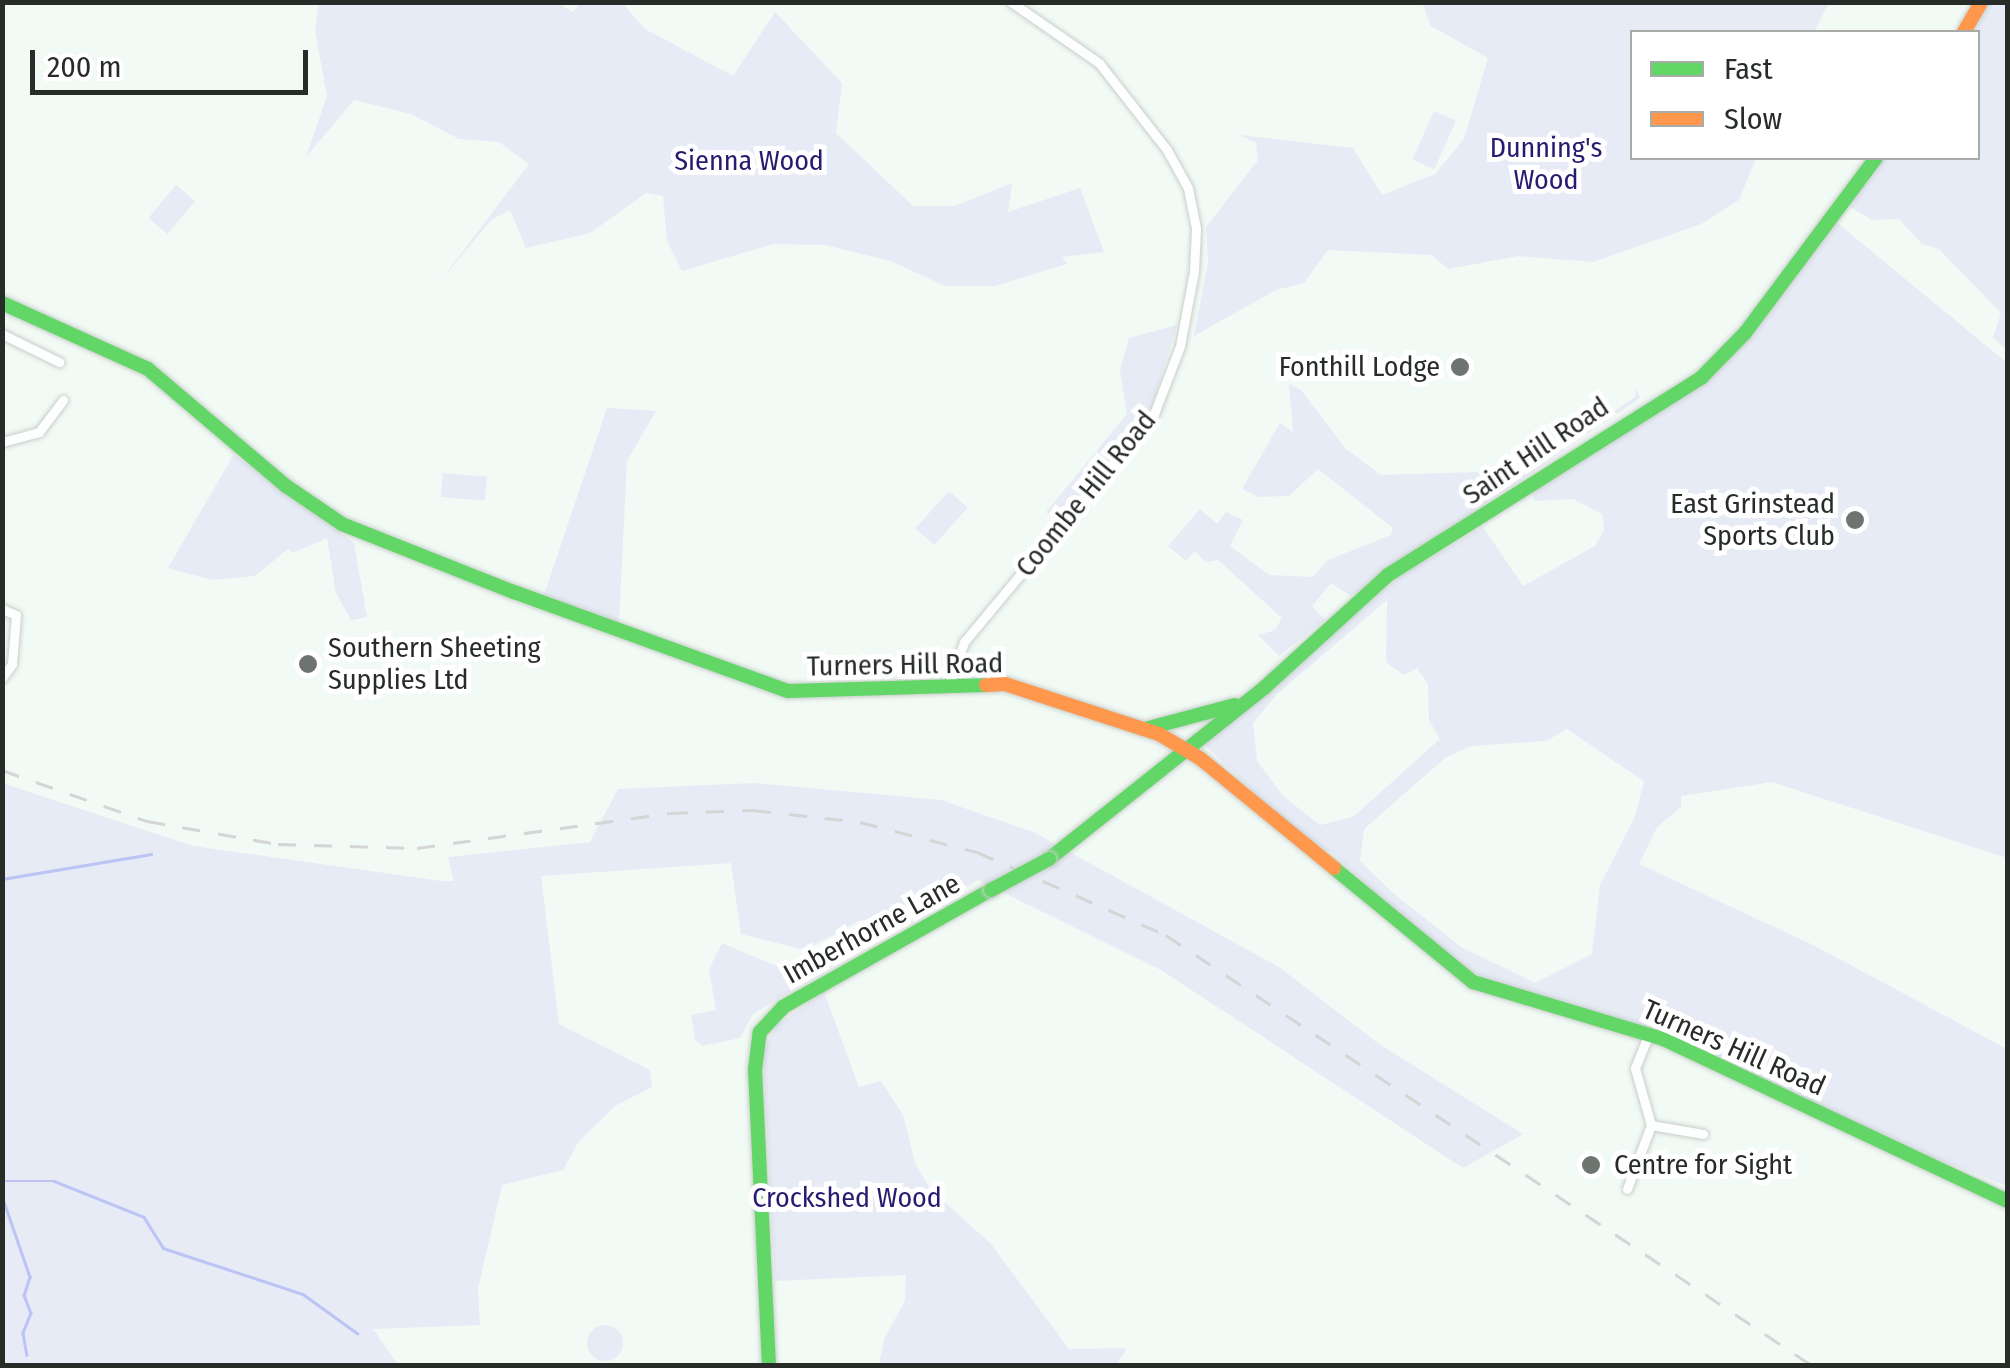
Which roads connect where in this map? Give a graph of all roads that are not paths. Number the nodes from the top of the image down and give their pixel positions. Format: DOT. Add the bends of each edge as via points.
graph roads {
  1 [pos="1011,2"];
  2 [pos="1980,2"];
  3 [pos="1965,30"];
  4 [pos="1875,160"];
  5 [pos="2,303"];
  6 [pos="2,334"];
  7 [pos="58,362"];
  8 [pos="63,400"];
  9 [pos="2,442"];
  10 [pos="2,608"];
  11 [pos="2,678"];
  12 [pos="948,684"];
  13 [pos="1242,703"];
  14 [pos="1144,729"];
  15 [pos="1183,746"];
  16 [pos="1649,1034"];
  17 [pos="1652,1126"];
  18 [pos="1702,1134"];
  19 [pos="1627,1189"];
  20 [pos="2008,1201"];
  21 [pos="769,1366"];
  1 -- 12 [label="street, Coombe Hill Road" via="1099,63 1168,150 1188,188 1196,228 1194,271 1180,346 1154,414 964,642"];
  2 -- 3 [label="main road"];
  4 -- 13 [label="main road, Saint Hill Road" via="1746,333 1702,377 1388,575"];
  5 -- 12 [label="main road, Turners Hill Road" via="148,369 286,486 342,524 414,554 788,691"];
  6 -- 7 [label="street"];
  8 -- 9 [label="street" via="39,432"];
  10 -- 11 [label="street" via="16,615 12,664"];
  12 -- 14 [label="main road, Turners Hill Road" via="1005,684"];
  13 -- 14 [label="main road"];
  13 -- 15 [label="main road, Saint Hill Road"];
  14 -- 15 [label="main road, Turners Hill Road"];
  15 -- 16 [label="main road, Turners Hill Road" via="1473,982"];
  15 -- 21 [label="main road, Imberhorne Lane, bridge" via="1049,858 784,1007 760,1032 755,1070"];
  16 -- 17 [label="street" via="1635,1068"];
  16 -- 20 [label="main road, Turners Hill Road"];
  17 -- 18 [label="street"];
  17 -- 19 [label="street"];
}
